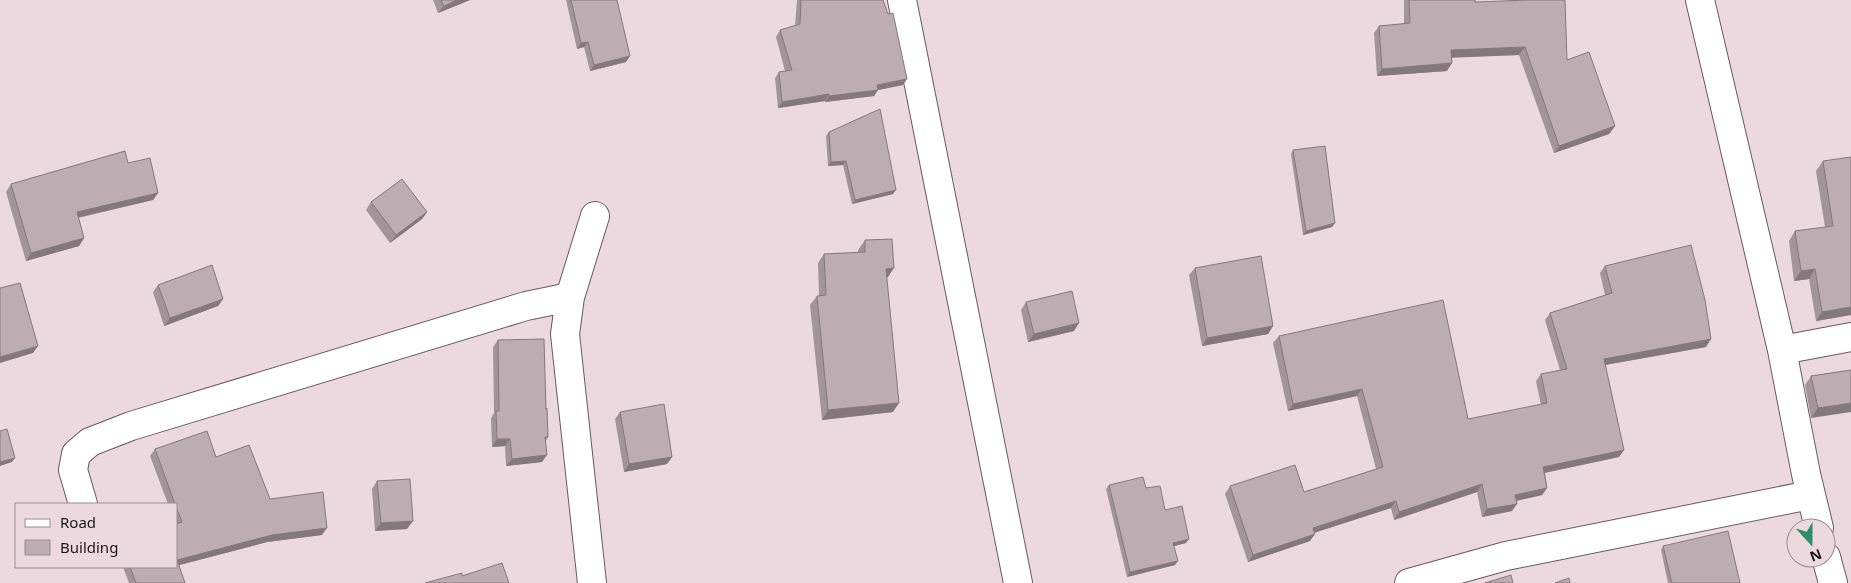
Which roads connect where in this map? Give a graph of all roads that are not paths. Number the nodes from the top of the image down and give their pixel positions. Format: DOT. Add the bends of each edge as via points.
graph roads {
  1 [pos="902,0"];
  2 [pos="1700,0"];
  3 [pos="595,216"];
  4 [pos="570,297"];
  5 [pos="1851,337"];
  6 [pos="1782,350"];
  7 [pos="1810,495"];
  8 [pos="83,503"];
  9 [pos="1816,518"];
  10 [pos="1829,568"];
  11 [pos="592,583"];
  12 [pos="1018,583"];
  13 [pos="1409,583"];
  14 [pos="1833,583"];
  1 -- 12 [label="street"];
  2 -- 6 [label="street"];
  3 -- 4 [label="street"];
  4 -- 8 [label="street" via="526,306 131,426 90,442 76,454 73,470"];
  4 -- 11 [label="street" via="565,334"];
  5 -- 6 [label="street"];
  6 -- 7 [label="street"];
  7 -- 9 [label="street"];
  7 -- 13 [label="street" via="1506,556"];
  10 -- 14 [label="street"];
}
